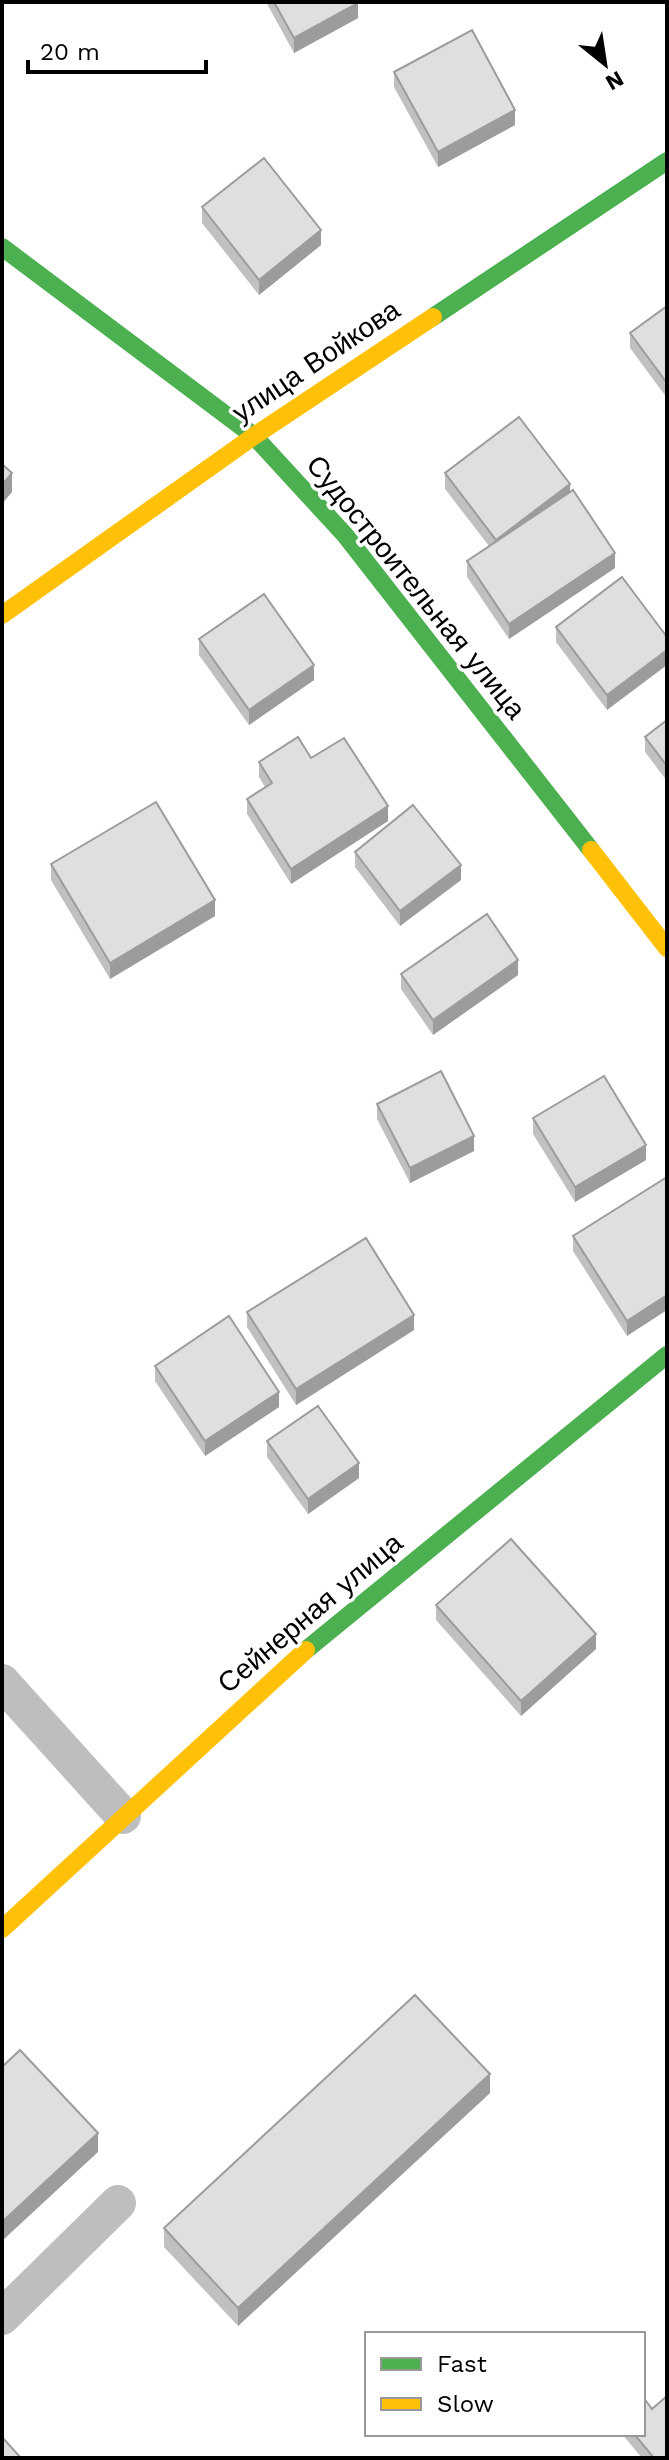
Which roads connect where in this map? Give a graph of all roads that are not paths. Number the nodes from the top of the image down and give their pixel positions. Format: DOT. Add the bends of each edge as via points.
graph roads {
  1 [pos="667,161"];
  2 [pos="2,247"];
  3 [pos="254,436"];
  4 [pos="2,615"];
  5 [pos="667,948"];
  6 [pos="667,1355"];
  7 [pos="2,1682"];
  8 [pos="123,1816"];
  9 [pos="2,1929"];
  10 [pos="118,2203"];
  11 [pos="2,2317"];
  1 -- 3 [label="street, улица Войкова"];
  2 -- 3 [label="street, Судостроительная улица"];
  3 -- 4 [label="street, улица Войкова"];
  3 -- 5 [label="street, Судостроительная улица" via="345,535"];
  6 -- 8 [label="street, Сейнерная улица" via="272,1678"];
  7 -- 8 [label="lane"];
  8 -- 9 [label="street, Сейнерная улица"];
  10 -- 11 [label="lane"];
}
